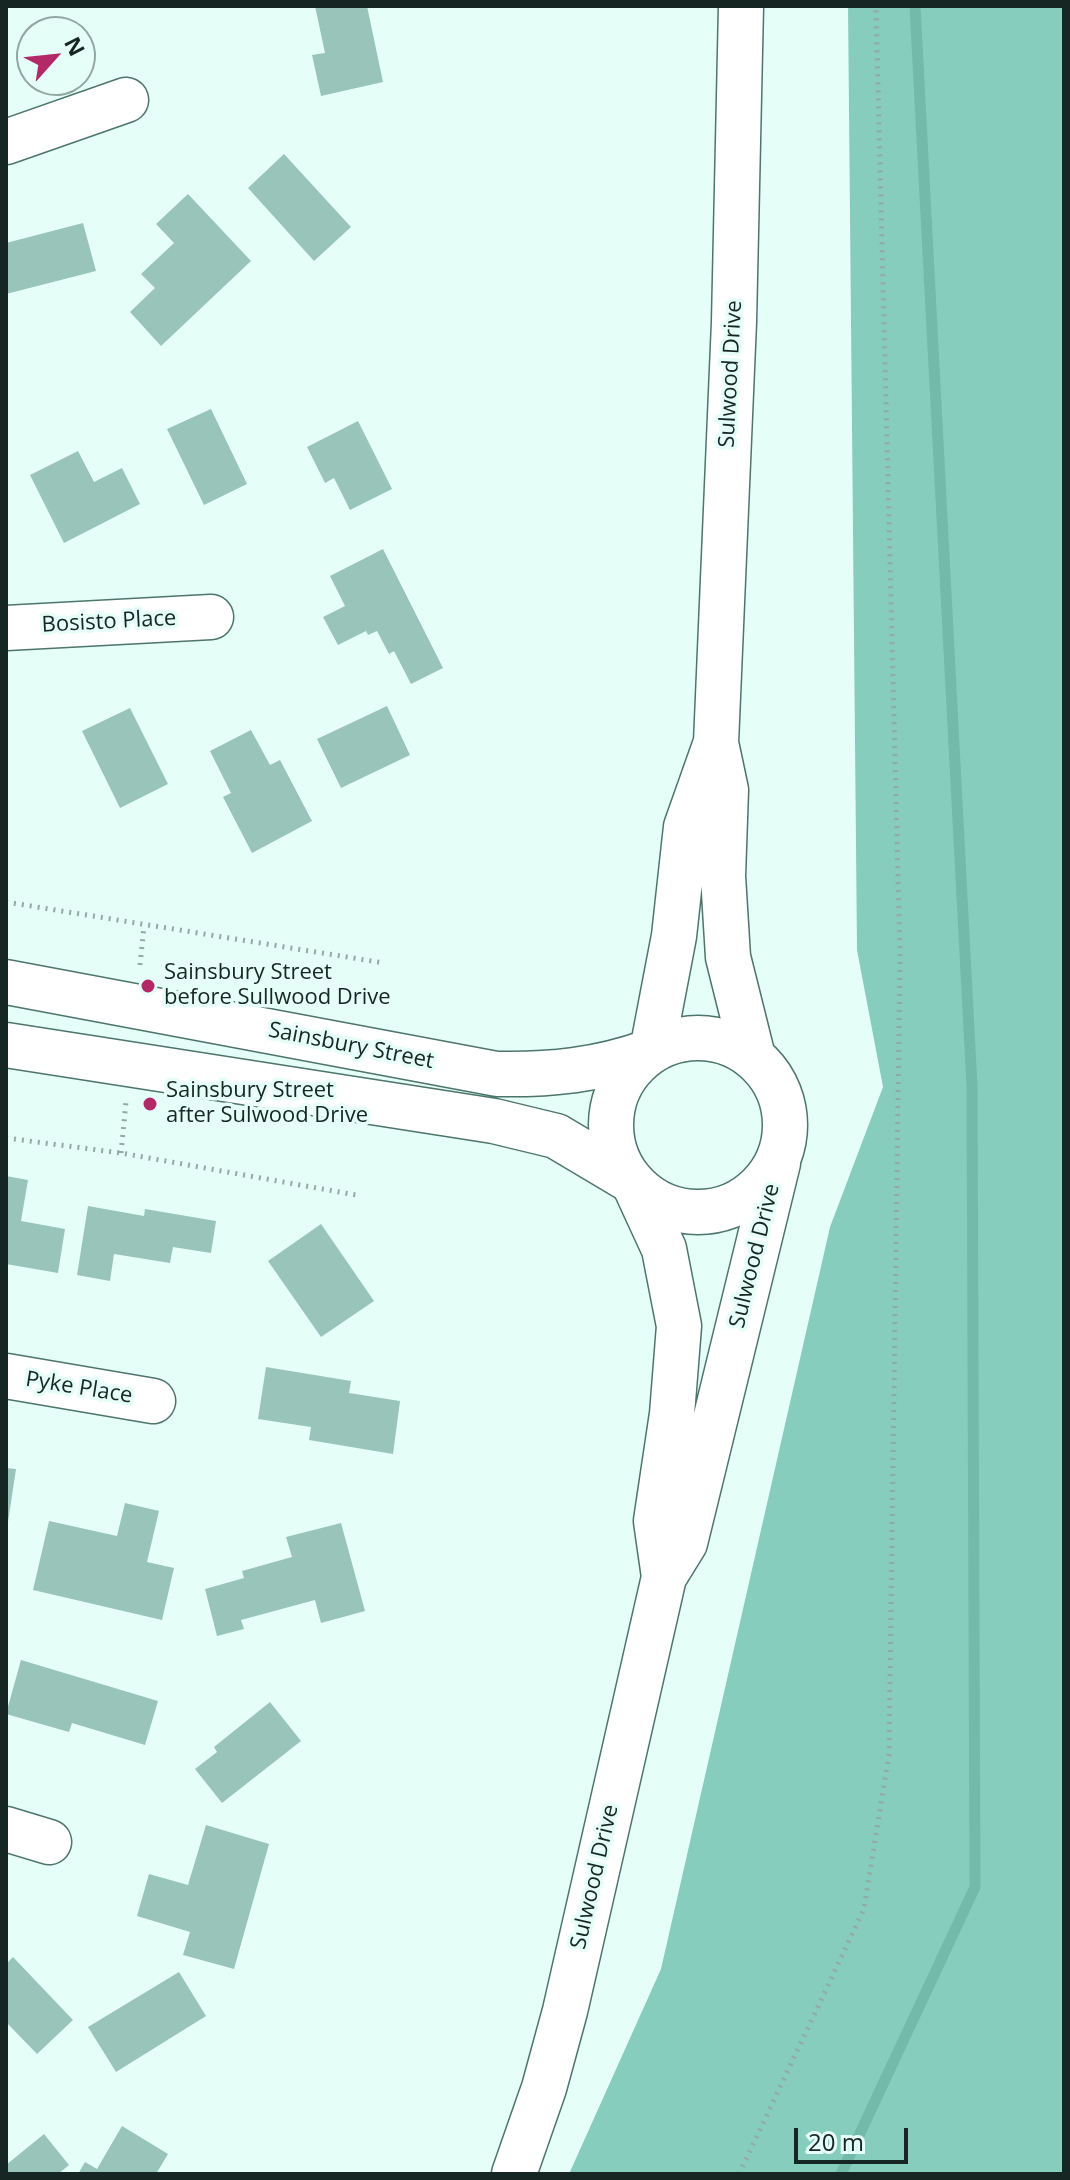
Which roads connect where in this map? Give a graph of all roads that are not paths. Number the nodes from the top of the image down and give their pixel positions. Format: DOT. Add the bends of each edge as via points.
graph roads {
  1 [pos="741,6"];
  2 [pos="126,100"];
  3 [pos="6,142"];
  4 [pos="211,617"];
  5 [pos="6,628"];
  6 [pos="716,743"];
  7 [pos="6,982"];
  8 [pos="6,1045"];
  9 [pos="650,1052"];
  10 [pos="753,1057"];
  11 [pos="778,1163"];
  12 [pos="632,1183"];
  13 [pos="6,1376"];
  14 [pos="153,1401"];
  15 [pos="664,1577"];
  16 [pos="6,1829"];
  17 [pos="49,1842"];
  18 [pos="514,2174"];
  1 -- 6 [label="main road, Sulwood Drive"];
  2 -- 3 [label="main road"];
  4 -- 5 [label="main road, Bosisto Place"];
  6 -- 9 [label="main road, Sulwood Drive" via="686,827 674,936"];
  6 -- 10 [label="main road, Sulwood Drive" via="726,790 723,876 728,957"];
  7 -- 9 [label="main road, Sainsbury Street" via="497,1074 558,1075"];
  8 -- 12 [label="main road" via="494,1121 556,1136"];
  9 -- 10 [label="main road" via="671,1042 703,1038"];
  9 -- 12 [label="main road" via="621,1083 614,1102 612,1143"];
  10 -- 11 [label="main road" via="781,1095 785,1140"];
  11 -- 12 [label="main road" via="751,1195 712,1212 670,1209"];
  11 -- 15 [label="main road, Sulwood Drive" via="685,1543"];
  12 -- 15 [label="main road, Sulwood Drive" via="664,1249 679,1326 656,1521"];
  13 -- 14 [label="main road, Pyke Place"];
  15 -- 18 [label="main road, Sulwood Drive" via="565,2011"];
  16 -- 17 [label="main road"];
}
